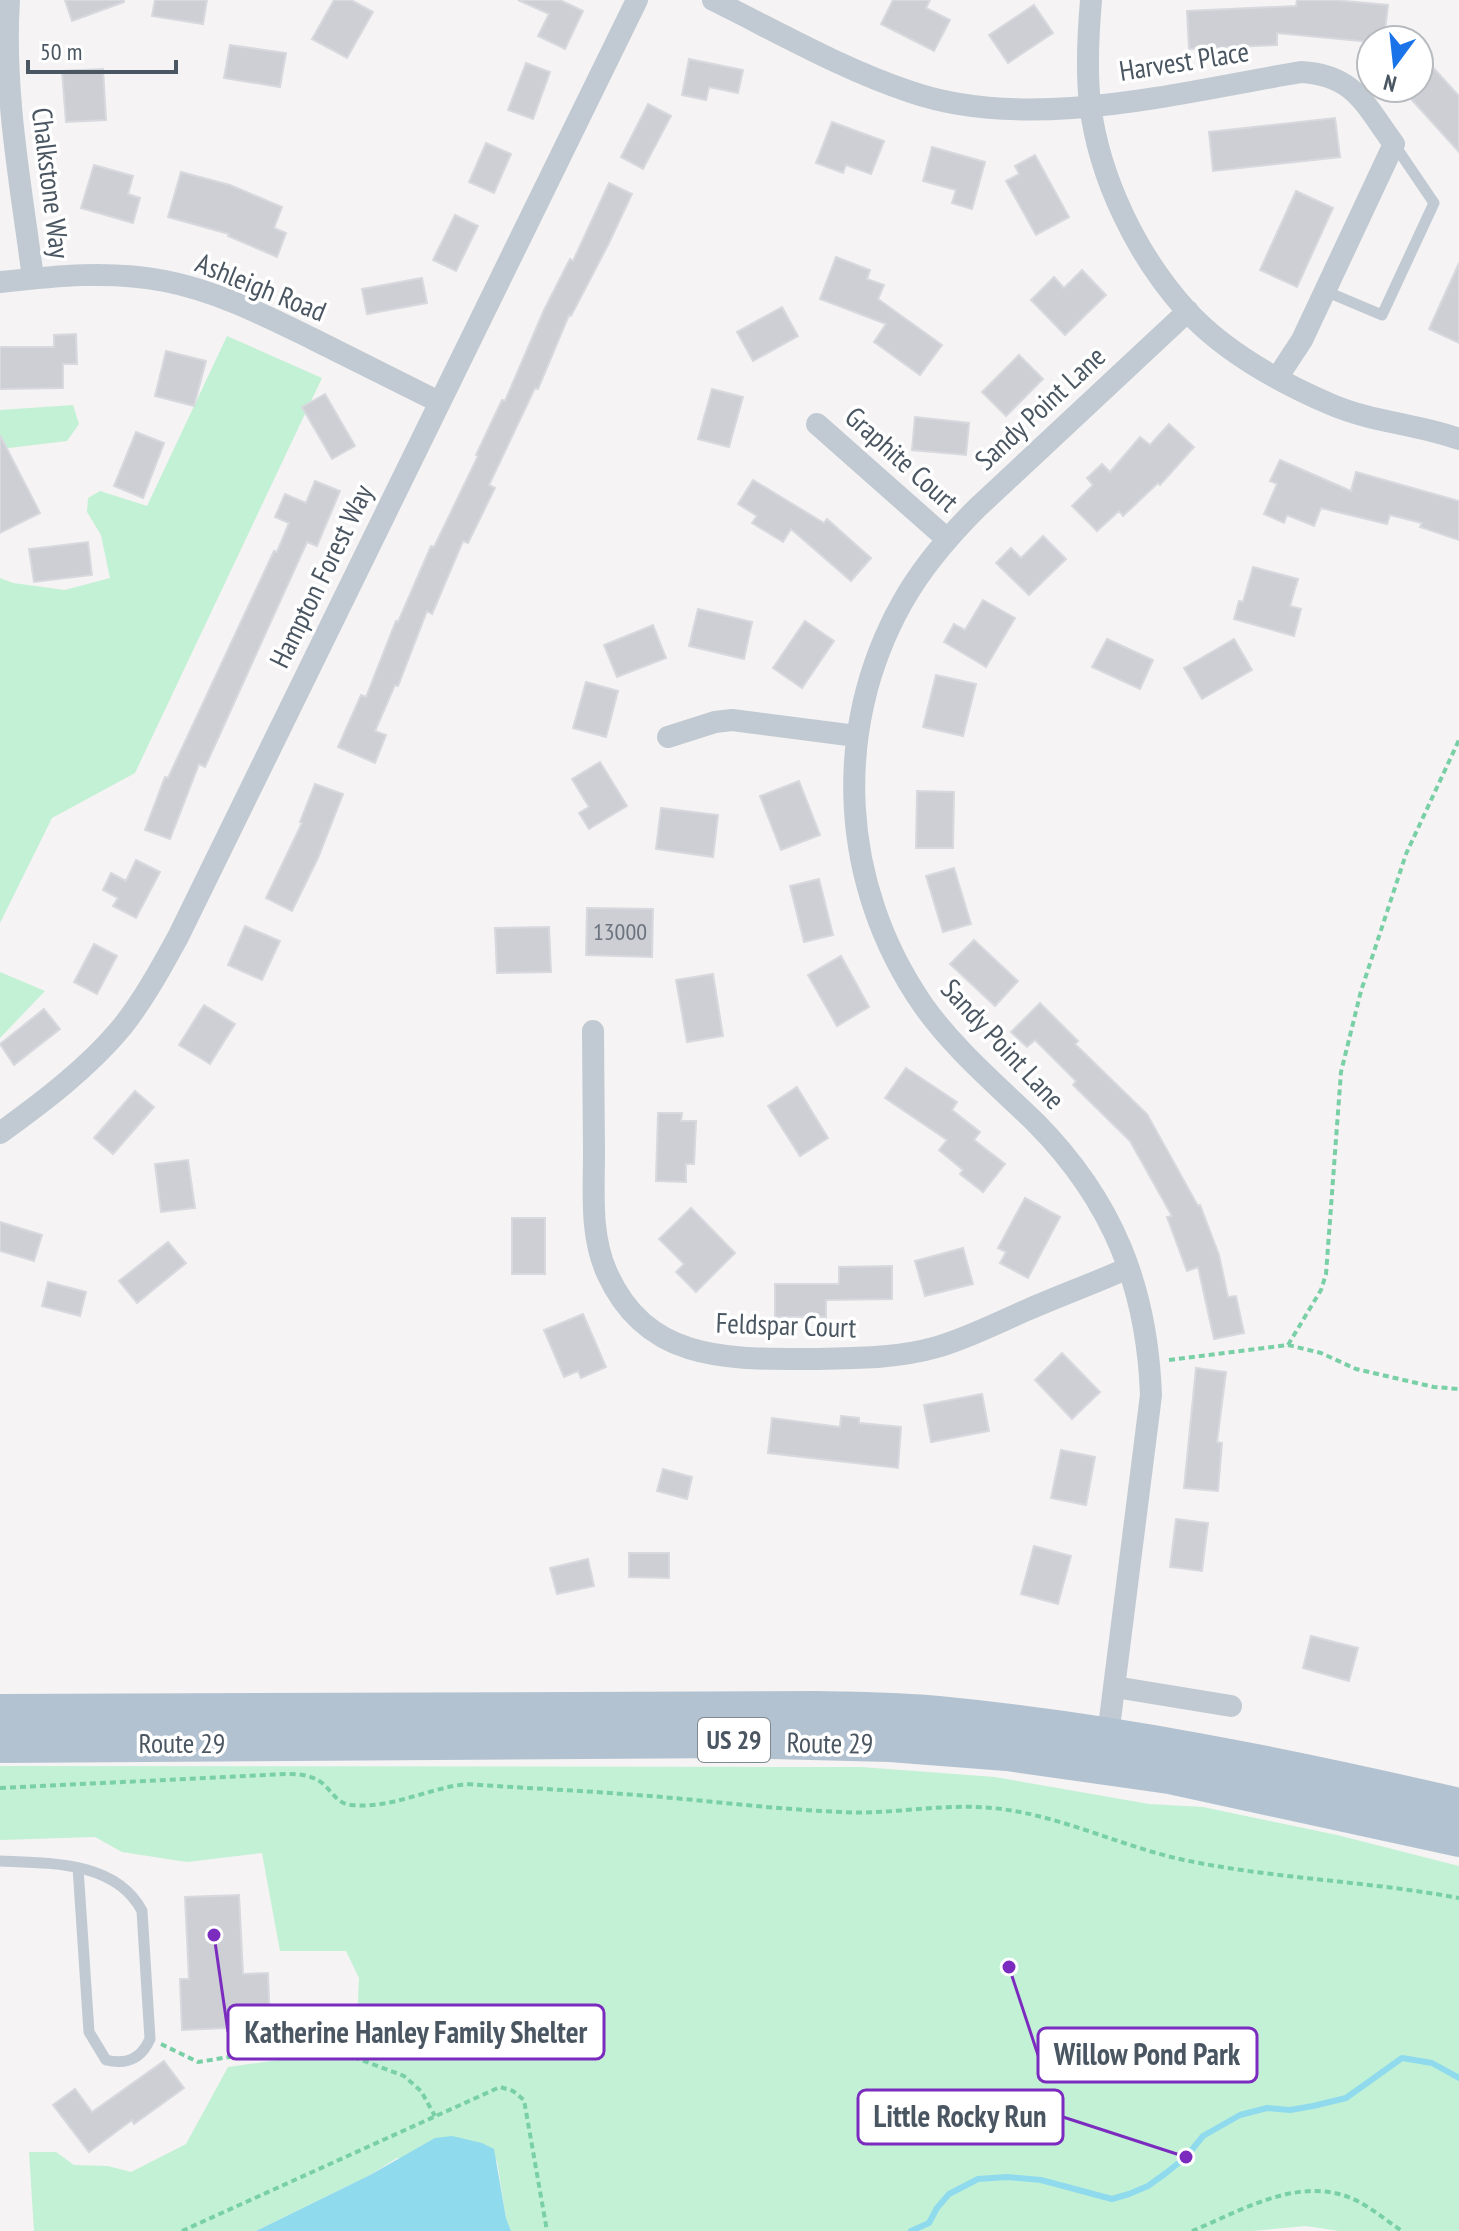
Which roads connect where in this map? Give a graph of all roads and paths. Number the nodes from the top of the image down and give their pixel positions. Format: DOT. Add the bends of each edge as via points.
graph roads {
  1 [pos="9,0"];
  2 [pos="637,0"];
  3 [pos="713,0"];
  4 [pos="1091,0"];
  5 [pos="1091,107"];
  6 [pos="1394,144"];
  7 [pos="33,278"];
  8 [pos="0,282"];
  9 [pos="1325,291"];
  10 [pos="1188,311"];
  11 [pos="1277,378"];
  12 [pos="439,402"];
  13 [pos="817,424"];
  14 [pos="1459,439"];
  15 [pos="947,539"];
  16 [pos="856,736"];
  17 [pos="668,737"];
  18 [pos="1459,740"];
  19 [pos="593,1031"];
  20 [pos="0,1133"];
  21 [pos="1128,1268"];
  22 [pos="1288,1345"];
  23 [pos="1150,1361"];
  24 [pos="1459,1389"];
  25 [pos="1115,1687"];
  26 [pos="1231,1706"];
  27 [pos="0,1712"];
  28 [pos="1108,1735"];
  29 [pos="0,1745"];
  30 [pos="0,1788"];
  31 [pos="1459,1806"];
  32 [pos="1459,1839"];
  33 [pos="0,1861"];
  34 [pos="78,1868"];
  35 [pos="1459,1898"];
  36 [pos="150,2039"];
  37 [pos="435,2116"];
  38 [pos="182,2231"];
  39 [pos="547,2231"];
  40 [pos="1192,2231"];
  41 [pos="1402,2231"];
  1 -- 7 [label="street, Chalkstone Way" via="13,129"];
  2 -- 12 [label="street, Hampton Forest Way"];
  3 -- 5 [label="street, Harvest Place" via="912,93 987,107"];
  4 -- 5 [label="street"];
  5 -- 6 [label="street, Harvest Place" via="1321,73 1356,93"];
  5 -- 10 [label="street" via="1101,154 1125,217"];
  6 -- 9 [label="street"];
  6 -- 9 [label="lane" via="1434,203 1382,315"];
  7 -- 8 [label="street, Ashleigh Road"];
  7 -- 12 [label="street, Ashleigh Road" via="114,275 200,290"];
  9 -- 11 [label="street"];
  10 -- 11 [label="street"];
  10 -- 15 [label="street, Sandy Point Lane"];
  11 -- 14 [label="street" via="1333,405"];
  12 -- 20 [label="street, Hampton Forest Way" via="147,993 92,1058"];
  13 -- 15 [label="street, Graphite Court"];
  15 -- 16 [label="street, Sandy Point Lane" via="919,575 887,632"];
  16 -- 17 [label="street" via="732,720"];
  16 -- 21 [label="street, Sandy Point Lane" via="855,830 867,890 897,963 952,1040 1075,1166 1110,1220"];
  18 -- 22 [label="path" via="1406,854 1361,991 1341,1072 1326,1274"];
  19 -- 21 [label="street, Feldspar Court" via="594,1213 600,1254 631,1310 680,1346 740,1359 907,1354 960,1338"];
  21 -- 23 [label="street, Sandy Point Lane"];
  22 -- 23 [label="path"];
  22 -- 24 [label="path" via="1356,1369"];
  23 -- 25 [label="street, Sandy Point Lane" via="1146,1454"];
  25 -- 26 [label="street"];
  25 -- 28 [label="street, Sandy Point Lane"];
  27 -- 28 [label="main road, Route 29 / US 29" via="817,1709 936,1714"];
  28 -- 31 [label="main road, Route 29 / US 29" via="1220,1753"];
  29 -- 32 [label="main road, Route 29 / US 29" via="735,1740 890,1744 1007,1753 1169,1776"];
  30 -- 35 [label="path" via="299,1774 320,1781 350,1805 389,1804 467,1784 846,1813 992,1808 1048,1819 1184,1860"];
  33 -- 34 [label="lane"];
  34 -- 36 [label="lane" via="122,1886 142,1911"];
  34 -- 36 [label="lane" via="89,2032 98,2052 118,2063 145,2051"];
  36 -- 37 [label="path" via="198,2062 305,2045 327,2047 404,2076 421,2091"];
  37 -- 38 [label="path"];
  37 -- 39 [label="path" via="500,2087 524,2100"];
  40 -- 41 [label="path" via="1288,2192 1311,2192 1355,2200"];
}
